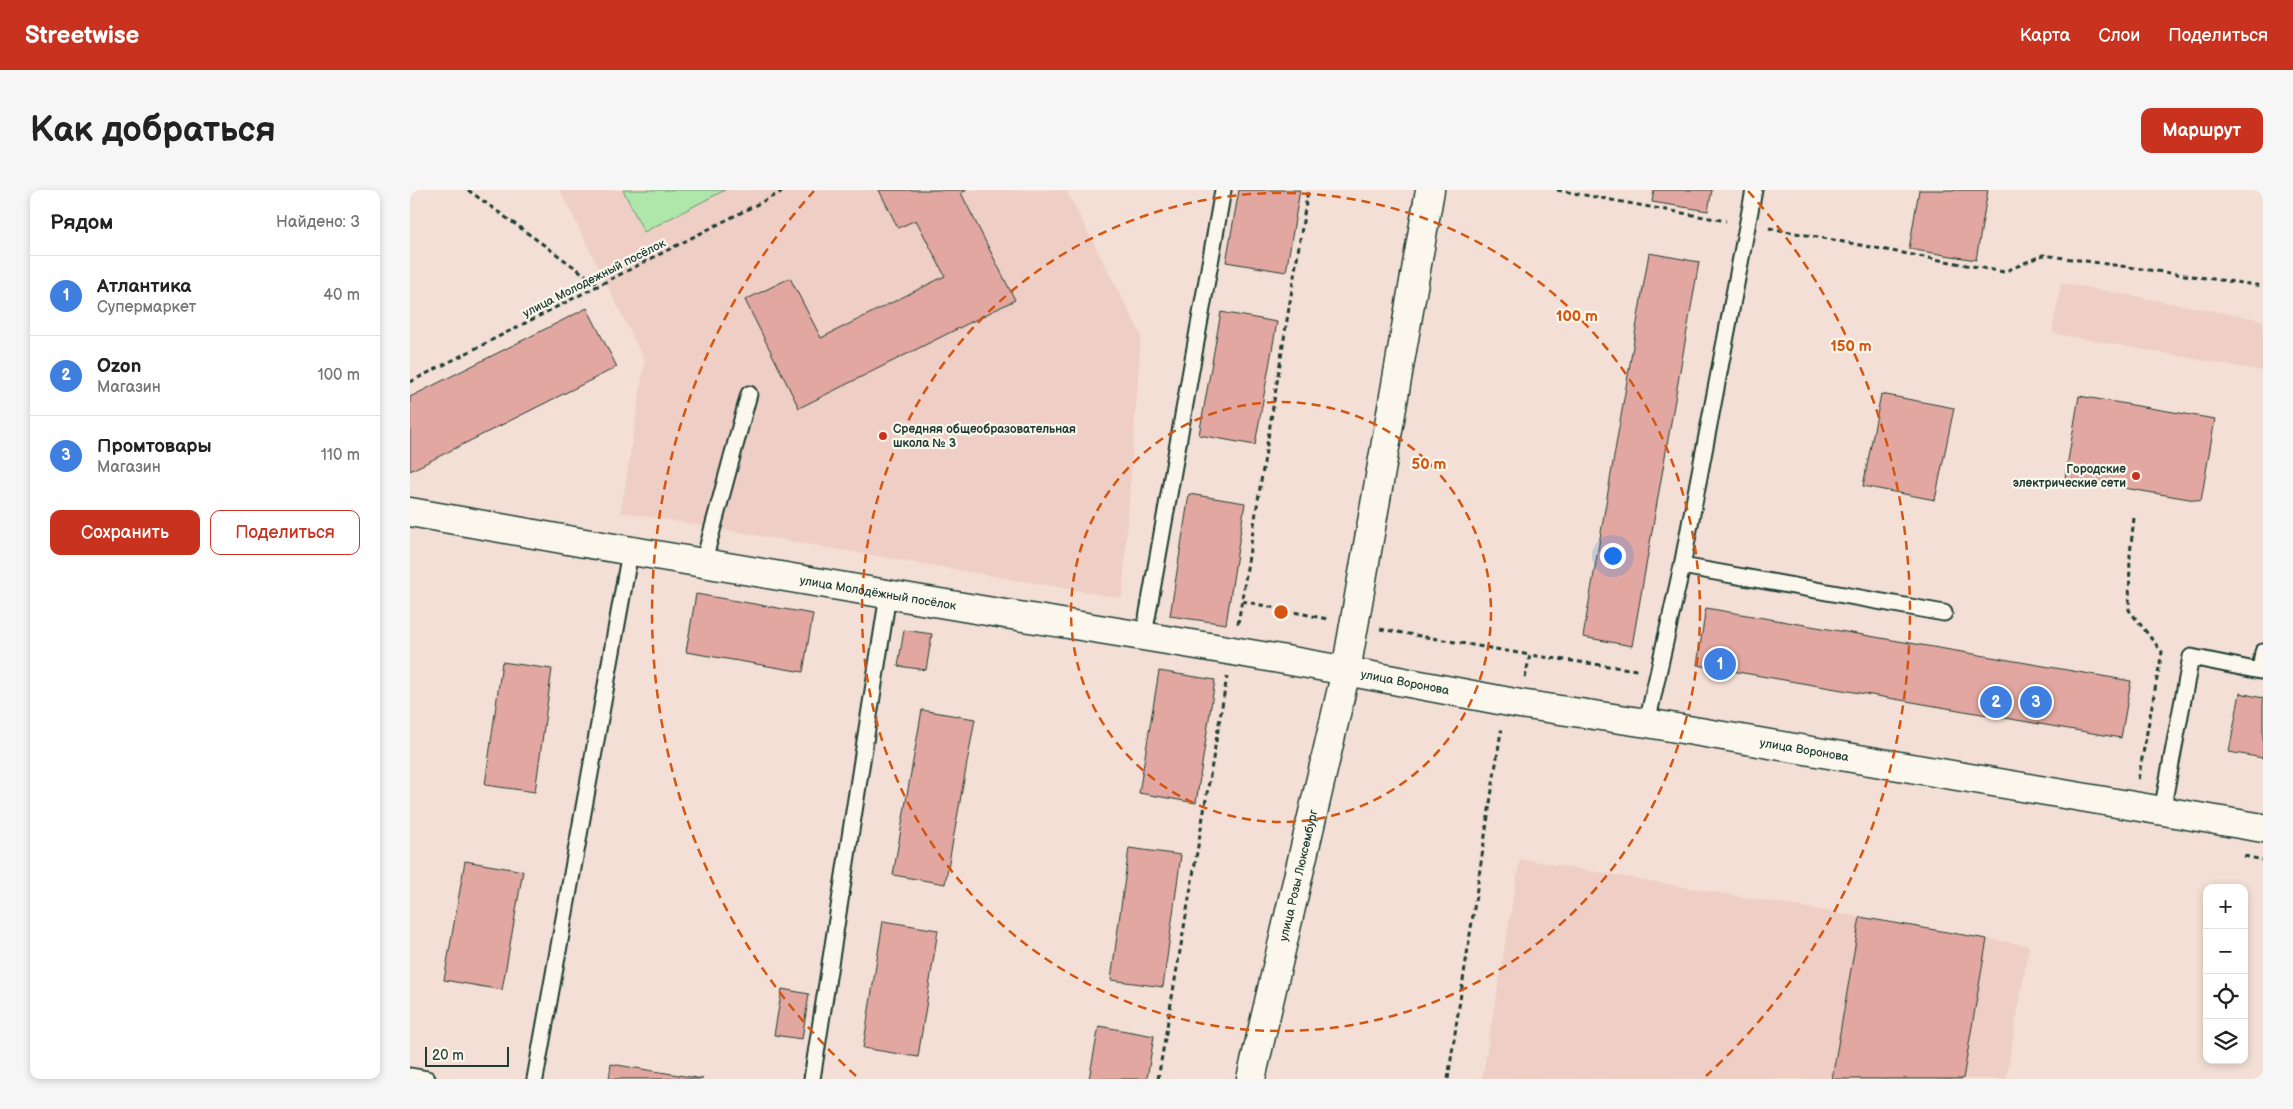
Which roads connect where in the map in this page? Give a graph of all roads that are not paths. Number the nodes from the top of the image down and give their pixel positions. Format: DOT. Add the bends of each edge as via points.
graph roads {
  1 [pos="1223,190"];
  2 [pos="1430,190"];
  3 [pos="1754,190"];
  4 [pos="749,394"];
  5 [pos="410,512"];
  6 [pos="630,552"];
  7 [pos="703,564"];
  8 [pos="1682,566"];
  9 [pos="888,595"];
  10 [pos="1944,613"];
  11 [pos="1144,635"];
  12 [pos="2263,652"];
  13 [pos="1346,671"];
  14 [pos="2261,671"];
  15 [pos="1647,723"];
  16 [pos="2162,811"];
  17 [pos="2263,828"];
  18 [pos="410,1076"];
  19 [pos="427,1079"];
  20 [pos="535,1079"];
  21 [pos="812,1079"];
  22 [pos="1251,1079"];
  1 -- 11 [label="lane"];
  2 -- 13 [label="street, улица Розы Люксембург"];
  3 -- 8 [label="lane"];
  4 -- 7 [label="lane"];
  5 -- 6 [label="street, улица Молодёжный посёлок"];
  6 -- 7 [label="street, улица Молодёжный посёлок"];
  6 -- 20 [label="lane"];
  7 -- 9 [label="street, улица Молодёжный посёлок"];
  8 -- 10 [label="lane"];
  8 -- 15 [label="lane"];
  9 -- 11 [label="street, улица Молодёжный посёлок"];
  9 -- 21 [label="lane"];
  11 -- 13 [label="street, улица Молодёжный посёлок"];
  12 -- 14 [label="lane"];
  13 -- 15 [label="street, улица Воронова" via="1520,704"];
  13 -- 22 [label="street, улица Розы Люксембург"];
  14 -- 16 [label="lane" via="2191,657"];
  15 -- 16 [label="street, улица Воронова"];
  16 -- 17 [label="street, улица Воронова"];
  18 -- 19 [label="lane"];
}
